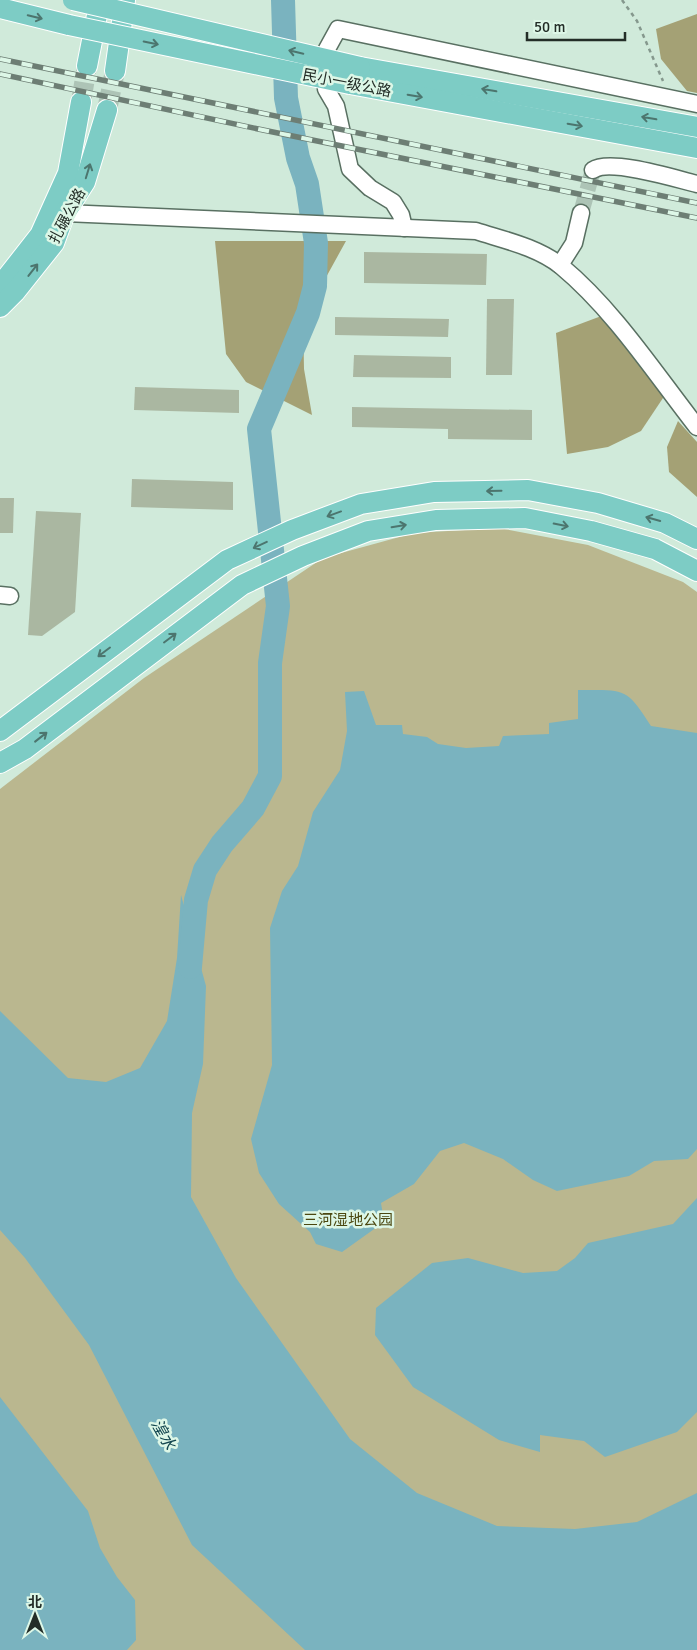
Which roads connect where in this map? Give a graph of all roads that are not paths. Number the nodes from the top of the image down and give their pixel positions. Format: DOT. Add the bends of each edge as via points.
graph roads {
  1 [pos="73,0"];
  2 [pos="100,0"];
  3 [pos="125,0"];
  4 [pos="0,8"];
  5 [pos="87,66"];
  6 [pos="115,71"];
  7 [pos="81,102"];
  8 [pos="697,104"];
  9 [pos="106,110"];
  10 [pos="697,127"];
  11 [pos="697,148"];
  12 [pos="593,170"];
  13 [pos="697,184"];
  14 [pos="58,211"];
  15 [pos="581,213"];
  16 [pos="404,228"];
  17 [pos="560,265"];
  18 [pos="0,286"];
  19 [pos="0,306"];
  20 [pos="697,427"];
  21 [pos="697,539"];
  22 [pos="697,571"];
  23 [pos="0,731"];
  24 [pos="0,763"];
  10 -- 1 [label="main road, 民小一级公路, one-way, bridge" via="360,67"];
  2 -- 5 [label="main road"];
  3 -- 6 [label="main road"];
  4 -- 11 [label="main road, 民小一级公路, one-way, bridge" via="69,26 350,84"];
  7 -- 14 [label="main road, 扎碾公路"];
  8 -- 16 [label="street" via="338,29 326,49 326,89 336,106 350,169 370,188 393,202"];
  14 -- 9 [label="main road, 扎碾公路, one-way" via="85,182"];
  12 -- 13 [label="street" via="599,166 621,167"];
  14 -- 16 [label="street"];
  14 -- 18 [label="main road, 扎碾公路"];
  19 -- 14 [label="main road, 扎碾公路, one-way" via="16,292 54,243"];
  15 -- 17 [label="street" via="574,243"];
  16 -- 17 [label="street" via="476,231 526,247"];
  17 -- 20 [label="street" via="610,315"];
  21 -- 23 [label="main road, one-way" via="640,515 598,503 528,490 434,492 361,504 292,530 228,560"];
  24 -- 22 [label="main road, one-way" via="25,749 242,585 303,556 368,531 436,520 526,518 591,531 655,549"];
}
